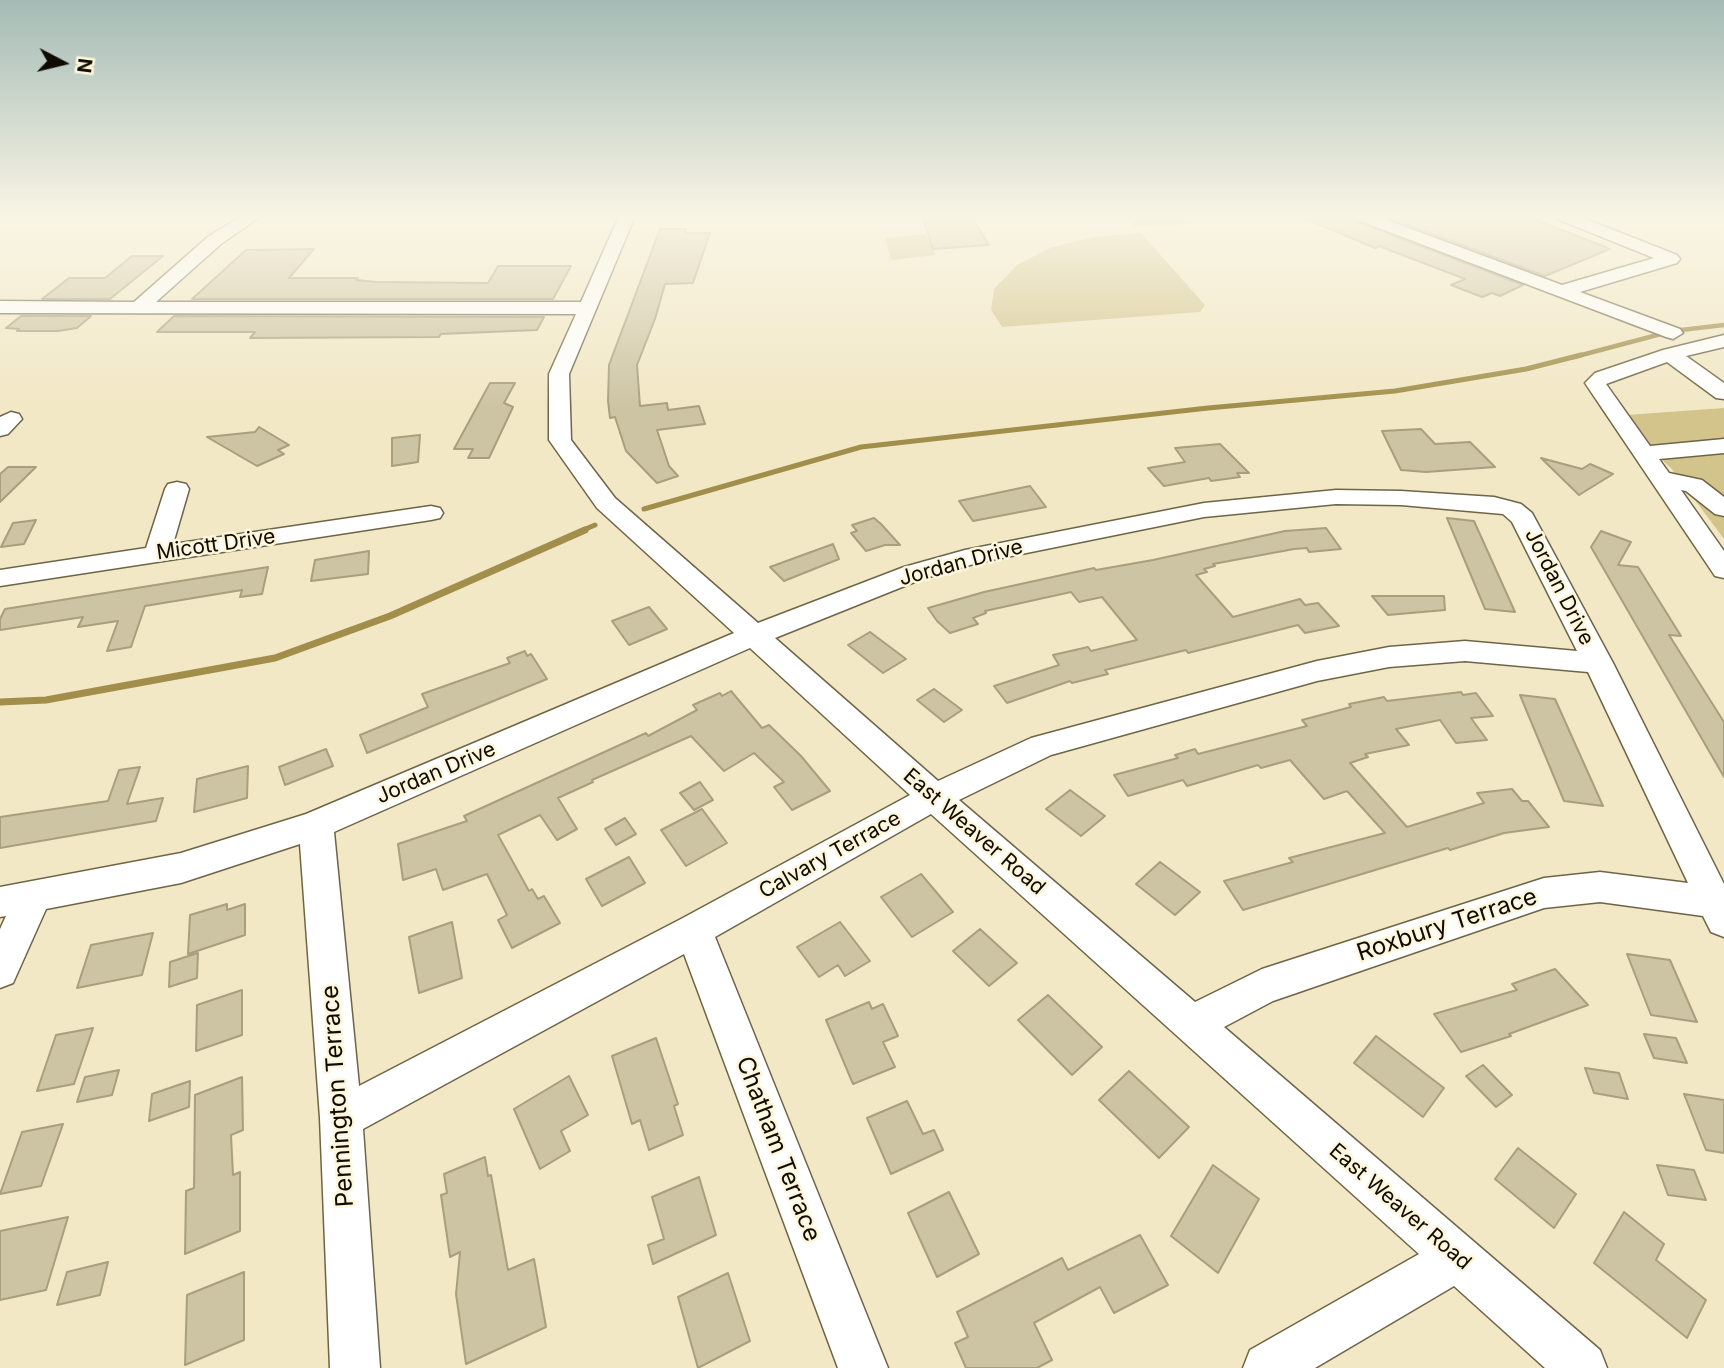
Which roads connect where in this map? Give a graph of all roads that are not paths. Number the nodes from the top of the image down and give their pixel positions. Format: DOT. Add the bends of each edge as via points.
graph roads {
  1 [pos="170,280"];
  2 [pos="599,280"];
  3 [pos="1532,280"];
  4 [pos="1600,280"];
  5 [pos="1562,291"];
  6 [pos="0,307"];
  7 [pos="138,308"];
  8 [pos="586,308"];
  9 [pos="1724,341"];
  10 [pos="1672,344"];
  11 [pos="1693,371"];
  12 [pos="1724,372"];
  13 [pos="1724,393"];
  14 [pos="1724,446"];
  15 [pos="1645,453"];
  16 [pos="1662,480"];
  17 [pos="177,489"];
  18 [pos="1724,509"];
  19 [pos="432,513"];
  20 [pos="1716,546"];
  21 [pos="157,553"];
  22 [pos="1724,570"];
  23 [pos="0,578"];
  24 [pos="753,636"];
  25 [pos="1598,663"];
  26 [pos="934,797"];
  27 [pos="316,825"];
  28 [pos="16,899"];
  29 [pos="1719,911"];
  30 [pos="694,930"];
  31 [pos="0,971"];
  32 [pos="1192,1024"];
  33 [pos="341,1118"];
  34 [pos="1457,1258"];
  35 [pos="355,1368"];
  36 [pos="863,1368"];
  37 [pos="1268,1368"];
  38 [pos="1582,1368"];
  1 -- 7 [label="street"];
  2 -- 8 [label="street, East Weaver Road"];
  3 -- 5 [label="street"];
  4 -- 5 [label="street"];
  5 -- 10 [label="street"];
  6 -- 7 [label="street"];
  7 -- 8 [label="street"];
  8 -- 24 [label="street, East Weaver Road" via="559,374 560,440 606,503"];
  9 -- 10 [label="street"];
  10 -- 11 [label="street"];
  10 -- 15 [label="street" via="1595,383"];
  11 -- 12 [label="street"];
  11 -- 13 [label="street"];
  14 -- 15 [label="street"];
  15 -- 16 [label="street"];
  16 -- 18 [label="street" via="1694,485"];
  16 -- 20 [label="street"];
  17 -- 21 [label="street"];
  19 -- 21 [label="street, Micott Drive"];
  20 -- 22 [label="street"];
  21 -- 23 [label="street, Micott Drive"];
  24 -- 25 [label="street, Jordan Drive" via="913,573 974,556 1204,510 1336,497 1401,498 1494,503 1523,518"];
  24 -- 26 [label="street, East Weaver Road"];
  24 -- 27 [label="street, Jordan Drive"];
  25 -- 26 [label="street, Calvary Terrace" via="1465,651 1377,659 1317,671 1042,746"];
  25 -- 29 [label="street, Jordan Drive"];
  26 -- 30 [label="street, Calvary Terrace"];
  26 -- 32 [label="street, East Weaver Road"];
  27 -- 28 [label="street, Jordan Drive" via="181,867"];
  27 -- 33 [label="street, Pennington Terrace"];
  28 -- 31 [label="street"];
  29 -- 32 [label="street, Roxbury Terrace" via="1600,887 1544,892 1262,987"];
  30 -- 33 [label="street, Calvary Terrace"];
  30 -- 36 [label="street, Chatham Terrace"];
  32 -- 34 [label="street, East Weaver Road"];
  33 -- 35 [label="street, Pennington Terrace"];
  34 -- 37 [label="street"];
  34 -- 38 [label="street, East Weaver Road"];
}
